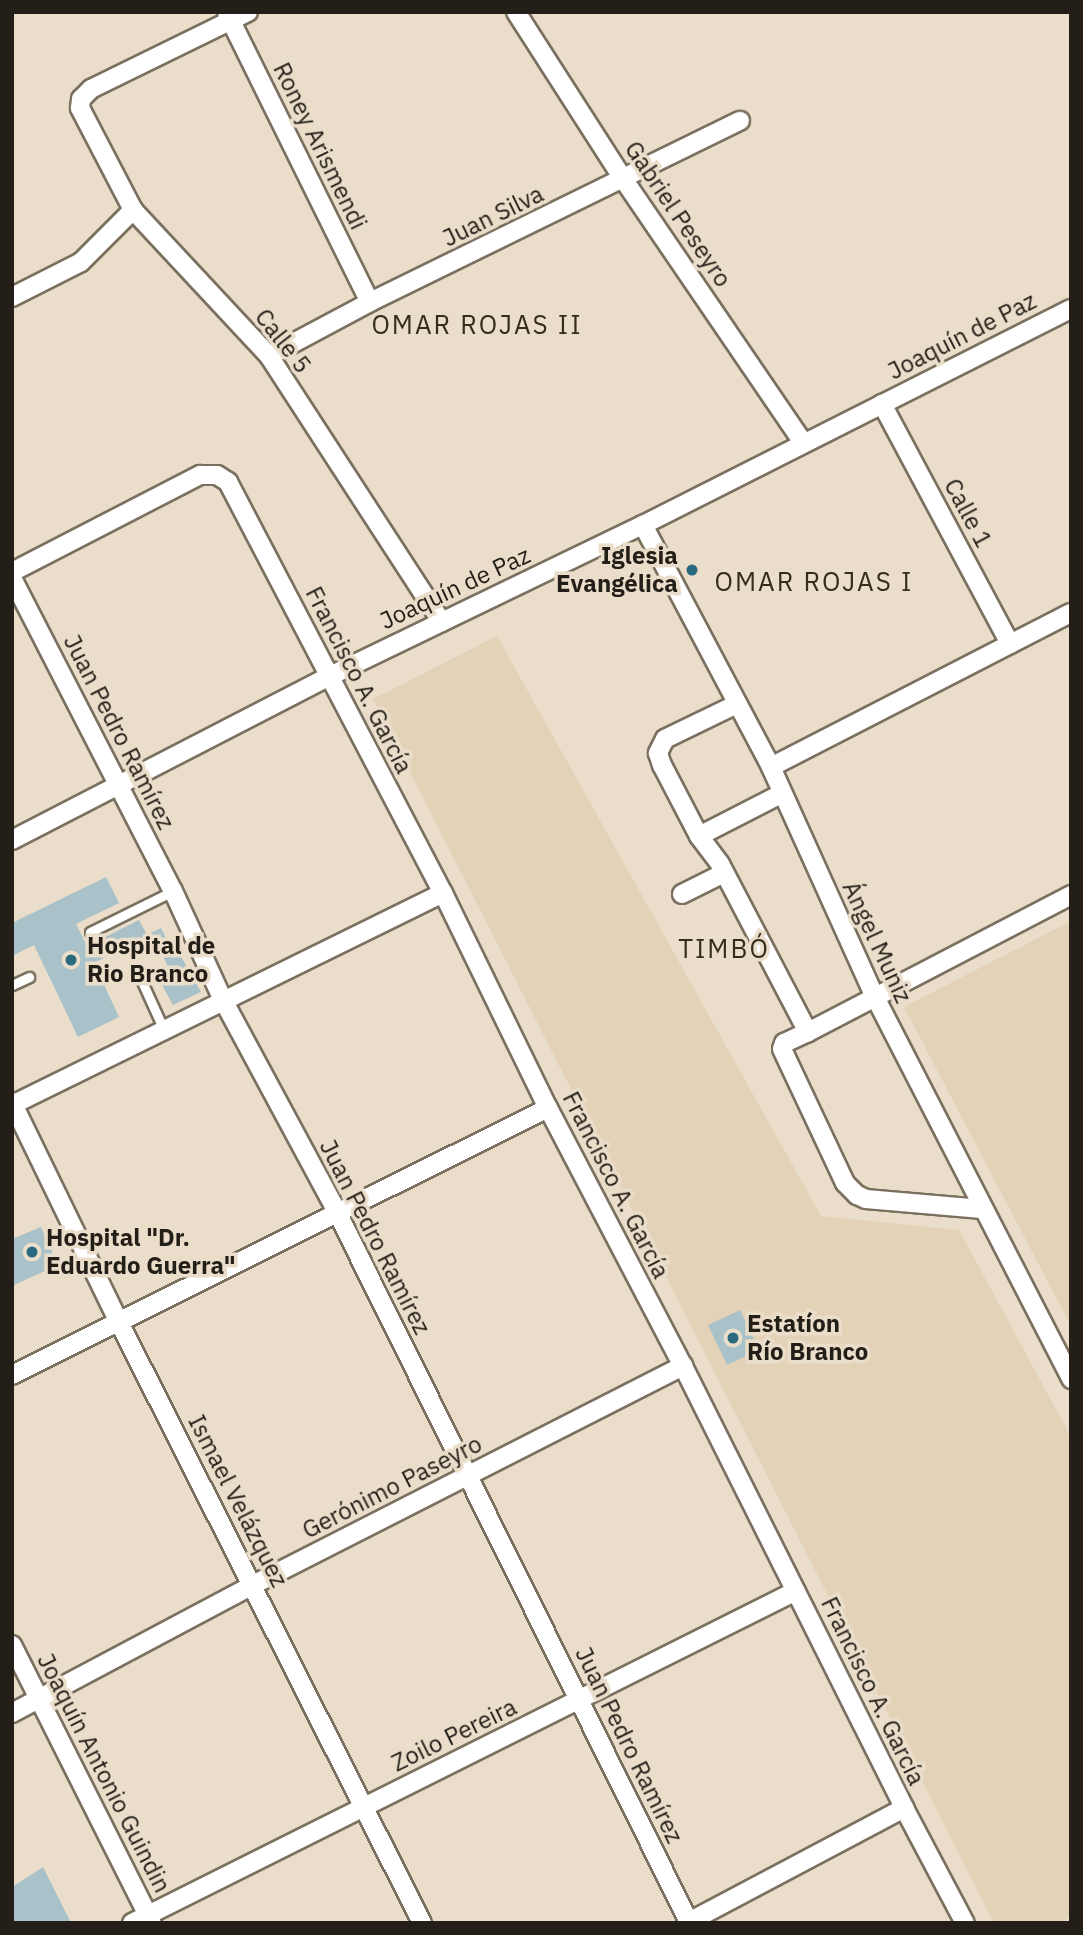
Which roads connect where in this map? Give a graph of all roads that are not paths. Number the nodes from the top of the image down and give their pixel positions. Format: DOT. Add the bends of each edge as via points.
graph roads {
  1 [pos="248,12"];
  2 [pos="516,12"];
  3 [pos="228,17"];
  4 [pos="740,121"];
  5 [pos="624,180"];
  6 [pos="134,210"];
  7 [pos="12,297"];
  8 [pos="370,302"];
  9 [pos="1071,309"];
  10 [pos="269,356"];
  11 [pos="882,404"];
  12 [pos="803,442"];
  13 [pos="643,525"];
  14 [pos="12,572"];
  15 [pos="12,578"];
  16 [pos="1071,613"];
  17 [pos="442,622"];
  18 [pos="1010,644"];
  19 [pos="328,677"];
  20 [pos="737,704"];
  21 [pos="771,767"];
  22 [pos="118,784"];
  23 [pos="781,794"];
  24 [pos="699,836"];
  25 [pos="12,840"];
  26 [pos="724,873"];
  27 [pos="173,891"];
  28 [pos="443,893"];
  29 [pos="682,894"];
  30 [pos="1071,895"];
  31 [pos="90,932"];
  32 [pos="139,975"];
  33 [pos="29,977"];
  34 [pos="12,985"];
  35 [pos="874,995"];
  36 [pos="223,1000"];
  37 [pos="164,1030"];
  38 [pos="808,1032"];
  39 [pos="13,1104"];
  40 [pos="548,1108"];
  41 [pos="982,1209"];
  42 [pos="337,1212"];
  43 [pos="119,1322"];
  44 [pos="683,1366"];
  45 [pos="12,1375"];
  46 [pos="1071,1379"];
  47 [pos="468,1476"];
  48 [pos="254,1585"];
  49 [pos="796,1591"];
  50 [pos="12,1645"];
  51 [pos="40,1699"];
  52 [pos="580,1701"];
  53 [pos="12,1713"];
  54 [pos="365,1806"];
  55 [pos="904,1808"];
  56 [pos="144,1920"];
  57 [pos="688,1922"];
  58 [pos="422,1923"];
  59 [pos="965,1923"];
  1 -- 3 [label="street"];
  2 -- 5 [label="street, Gabriel Peseyro"];
  3 -- 6 [label="street, Calle 5" via="91,89 81,99 84,118"];
  3 -- 8 [label="street, Roney Arismendi"];
  4 -- 5 [label="street, Juan Silva"];
  5 -- 8 [label="street, Juan Silva"];
  5 -- 12 [label="street, Gabriel Peseyro"];
  6 -- 7 [label="street" via="81,262"];
  6 -- 10 [label="street, Calle 5"];
  8 -- 10 [label="street, Juan Silva"];
  9 -- 11 [label="street, Joaquín de Paz"];
  10 -- 17 [label="street, Calle 5"];
  11 -- 12 [label="street, Joaquín de Paz"];
  11 -- 18 [label="street, Calle 1"];
  12 -- 13 [label="street, Joaquín de Paz"];
  13 -- 17 [label="street, Joaquín de Paz"];
  13 -- 20 [label="street, Ángel Muniz"];
  14 -- 19 [label="street, Francisco A. García" via="200,475 217,475 234,492"];
  15 -- 22 [label="street, Juan Pedro Ramírez"];
  16 -- 18 [label="street"];
  17 -- 19 [label="street, Joaquín de Paz"];
  18 -- 21 [label="street"];
  19 -- 22 [label="street, Joaquín de Paz"];
  19 -- 28 [label="street, Francisco A. García"];
  20 -- 21 [label="street, Ángel Muniz"];
  20 -- 24 [label="street" via="665,739 658,753"];
  21 -- 23 [label="street, Ángel Muniz"];
  22 -- 25 [label="street, Joaquín de Paz"];
  22 -- 27 [label="street, Juan Pedro Ramírez"];
  23 -- 24 [label="street"];
  23 -- 35 [label="street, Ángel Muniz"];
  24 -- 26 [label="street"];
  26 -- 29 [label="street"];
  26 -- 38 [label="street"];
  27 -- 31 [label="lane"];
  27 -- 36 [label="street, Juan Pedro Ramírez"];
  28 -- 36 [label="street"];
  28 -- 40 [label="street, Francisco A. García"];
  30 -- 35 [label="street"];
  32 -- 37 [label="lane"];
  33 -- 34 [label="lane"];
  35 -- 38 [label="street"];
  35 -- 41 [label="street, Ángel Muniz"];
  36 -- 37 [label="street"];
  36 -- 42 [label="street, Juan Pedro Ramírez"];
  37 -- 39 [label="street"];
  38 -- 41 [label="street" via="782,1049 845,1183 856,1195"];
  39 -- 43 [label="street, Ismael Velázquez"];
  40 -- 42 [label="street"];
  40 -- 44 [label="street, Francisco A. García"];
  41 -- 46 [label="street, Ángel Muniz"];
  42 -- 43 [label="street"];
  42 -- 47 [label="street, Juan Pedro Ramírez"];
  43 -- 45 [label="street"];
  43 -- 48 [label="street, Ismael Velázquez"];
  44 -- 47 [label="street, Gerónimo Paseyro"];
  44 -- 49 [label="street, Francisco A. García"];
  47 -- 48 [label="street, Gerónimo Paseyro"];
  47 -- 52 [label="street, Juan Pedro Ramírez"];
  48 -- 51 [label="street, Gerónimo Paseyro"];
  48 -- 54 [label="street, Ismael Velázquez"];
  49 -- 52 [label="street, Zoilo Pereira"];
  49 -- 55 [label="street, Francisco A. García"];
  50 -- 51 [label="street, Joaquín Antonio Guindin"];
  51 -- 53 [label="street, Gerónimo Paseyro"];
  51 -- 56 [label="street, Joaquín Antonio Guindin"];
  52 -- 54 [label="street, Zoilo Pereira"];
  52 -- 57 [label="street, Juan Pedro Ramírez"];
  54 -- 56 [label="street, Zoilo Pereira"];
  54 -- 58 [label="street, Ismael Velázquez"];
  55 -- 57 [label="street"];
  55 -- 59 [label="street, Francisco A. García"];
}
